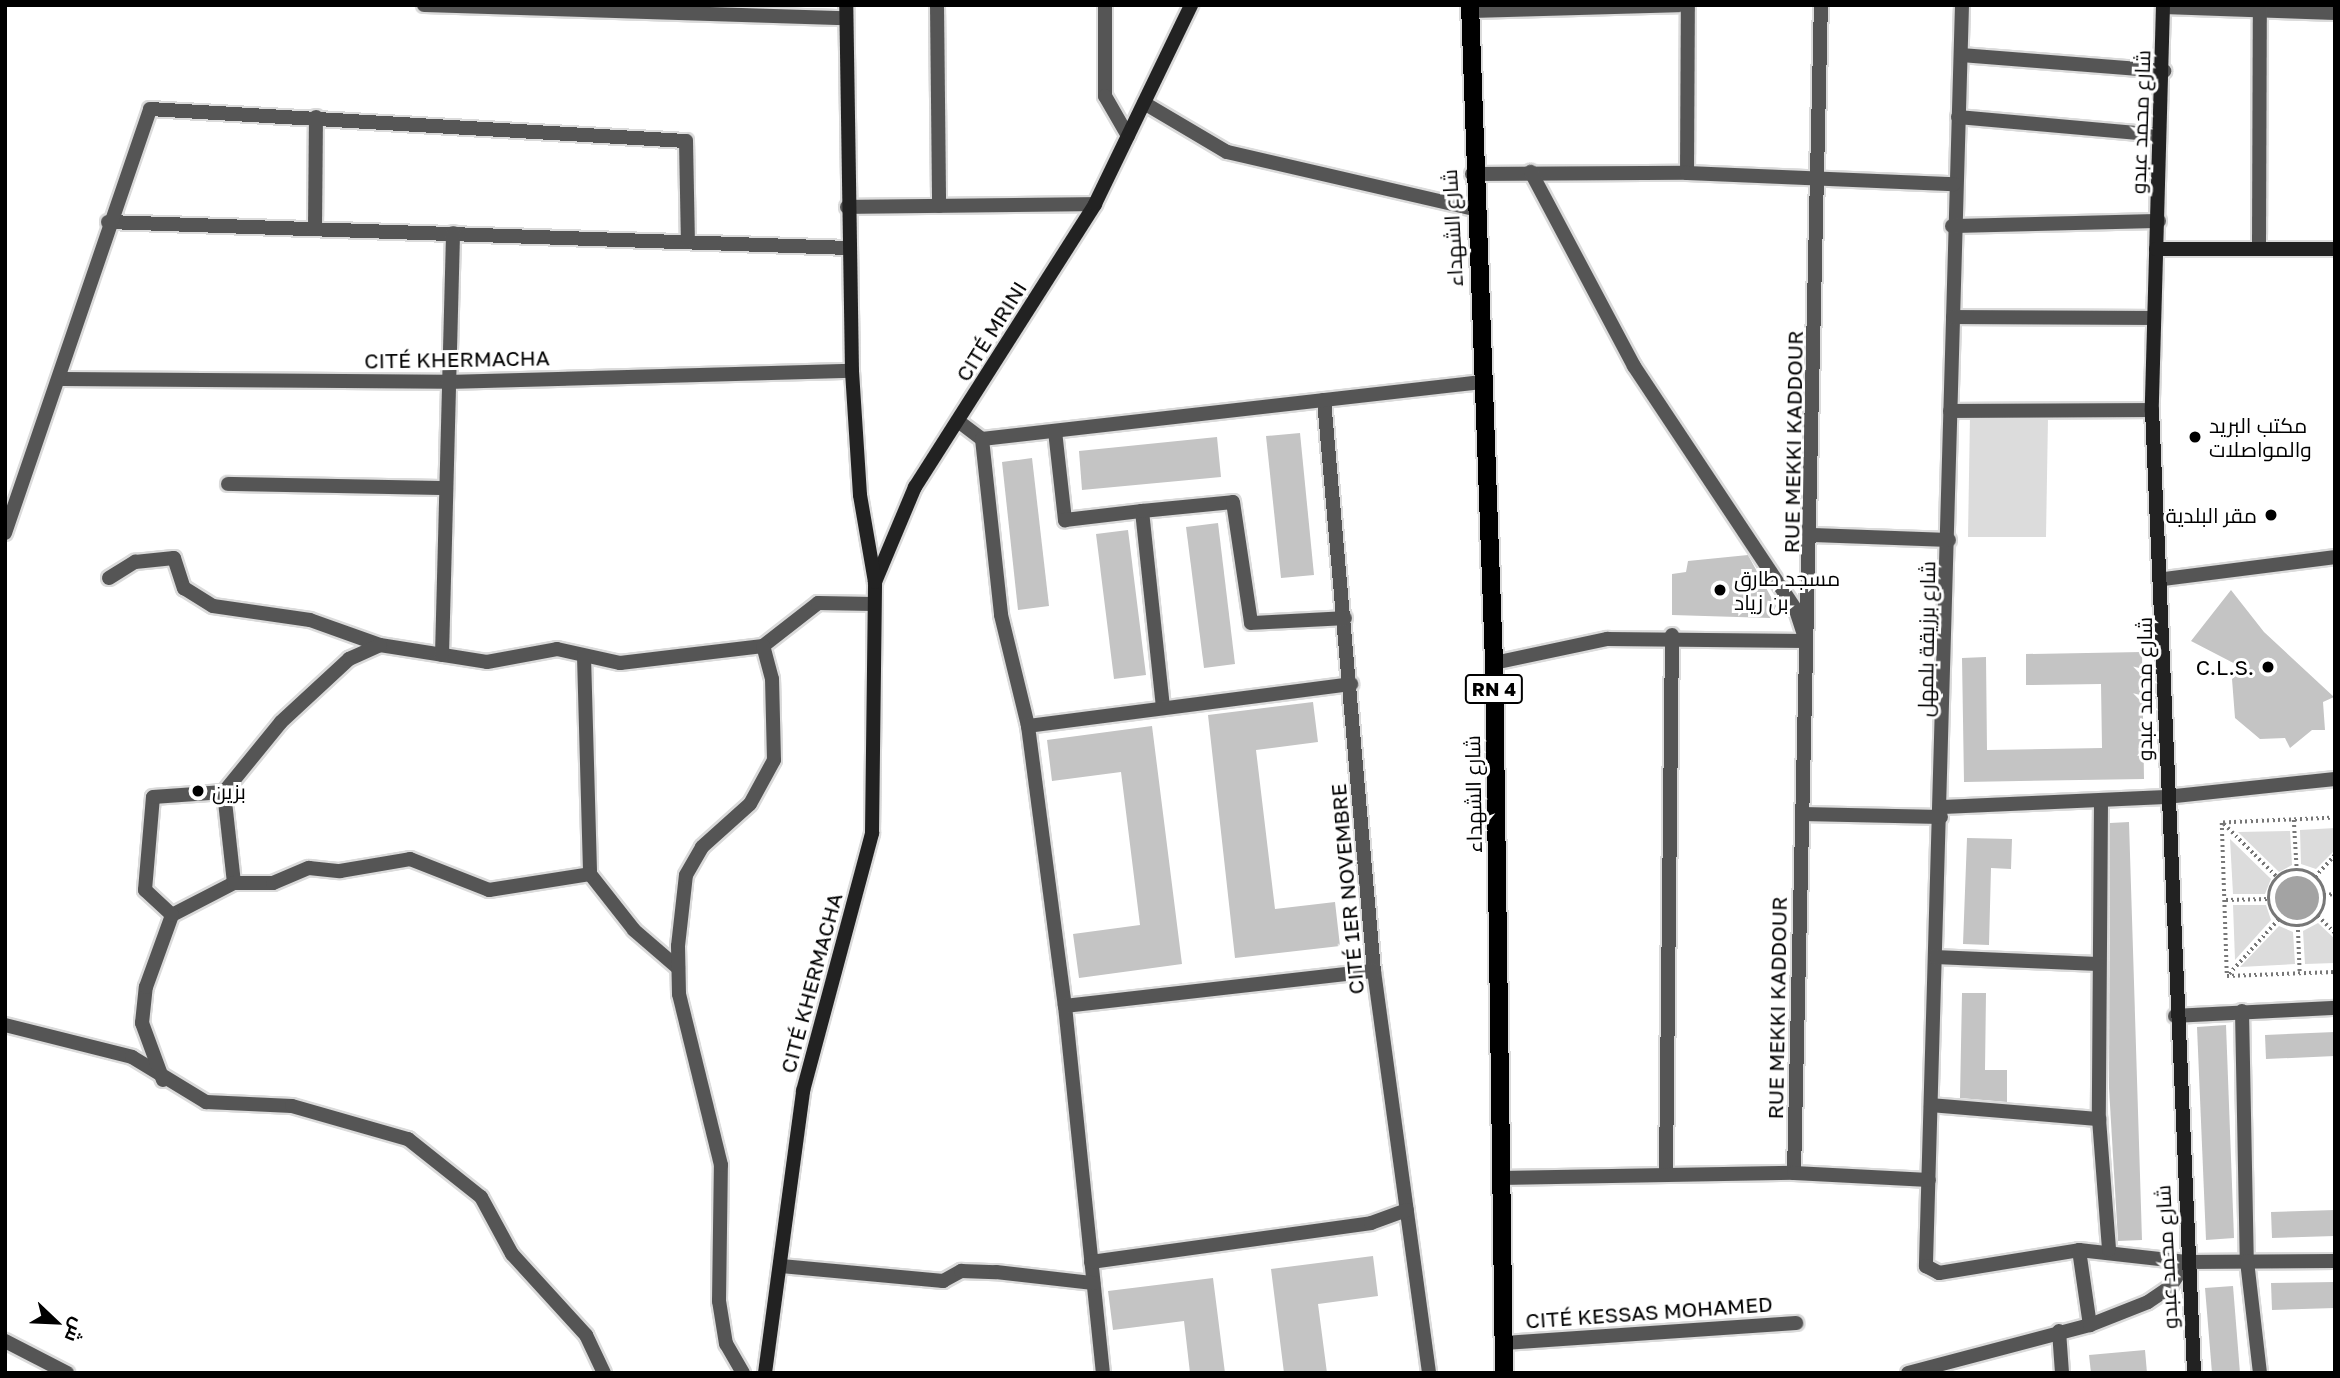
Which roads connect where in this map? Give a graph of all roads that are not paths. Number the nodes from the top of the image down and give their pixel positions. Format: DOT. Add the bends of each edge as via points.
graph roads {
  1 [pos="424,5"];
  2 [pos="937,5"];
  3 [pos="1105,5"];
  4 [pos="1191,5"];
  5 [pos="1679,5"];
  6 [pos="1688,5"];
  7 [pos="1821,5"];
  8 [pos="1962,5"];
  9 [pos="2163,6"];
  10 [pos="1470,8"];
  11 [pos="2260,8"];
  12 [pos="846,11"];
  13 [pos="2335,13"];
  14 [pos="1961,55"];
  15 [pos="2164,71"];
  16 [pos="1144,103"];
  17 [pos="316,117"];
  18 [pos="1958,117"];
  19 [pos="2158,135"];
  20 [pos="1128,136"];
  21 [pos="1531,172"];
  22 [pos="1687,173"];
  23 [pos="1472,174"];
  24 [pos="1818,177"];
  25 [pos="1954,184"];
  26 [pos="1096,204"];
  27 [pos="939,206"];
  28 [pos="847,207"];
  29 [pos="1474,209"];
  30 [pos="2159,221"];
  31 [pos="108,222"];
  32 [pos="1952,226"];
  33 [pos="315,229"];
  34 [pos="453,233"];
  35 [pos="688,241"];
  36 [pos="2259,247"];
  37 [pos="848,248"];
  38 [pos="2156,249"];
  39 [pos="2335,249"];
  40 [pos="1953,317"];
  41 [pos="2152,318"];
  42 [pos="852,371"];
  43 [pos="63,379"];
  44 [pos="447,382"];
  45 [pos="1482,382"];
  46 [pos="1324,400"];
  47 [pos="2152,410"];
  48 [pos="1950,411"];
  49 [pos="958,421"];
  50 [pos="1055,431"];
  51 [pos="982,439"];
  52 [pos="228,484"];
  53 [pos="446,488"];
  54 [pos="1142,511"];
  55 [pos="5,533"];
  56 [pos="1813,535"];
  57 [pos="1950,540"];
  58 [pos="2335,557"];
  59 [pos="109,578"];
  60 [pos="2164,579"];
  61 [pos="875,582"];
  62 [pos="874,604"];
  63 [pos="1345,618"];
  64 [pos="1672,635"];
  65 [pos="1806,641"];
  66 [pos="380,645"];
  67 [pos="763,646"];
  68 [pos="442,655"];
  69 [pos="584,656"];
  70 [pos="1494,663"];
  71 [pos="1351,684"];
  72 [pos="1163,706"];
  73 [pos="1028,726"];
  74 [pos="2335,779"];
  75 [pos="224,792"];
  76 [pos="2166,797"];
  77 [pos="2101,801"];
  78 [pos="1942,812"];
  79 [pos="1802,814"];
  80 [pos="590,874"];
  81 [pos="233,883"];
  82 [pos="172,915"];
  83 [pos="1936,957"];
  84 [pos="2097,964"];
  85 [pos="678,968"];
  86 [pos="1374,971"];
  87 [pos="1065,1006"];
  88 [pos="2335,1008"];
  89 [pos="2242,1011"];
  90 [pos="2175,1016"];
  91 [pos="5,1025"];
  92 [pos="163,1080"];
  93 [pos="1931,1105"];
  94 [pos="2099,1119"];
  95 [pos="1666,1172"];
  96 [pos="1794,1173"];
  97 [pos="1500,1178"];
  98 [pos="1929,1180"];
  99 [pos="1407,1210"];
  100 [pos="2079,1250"];
  101 [pos="2109,1250"];
  102 [pos="2335,1261"];
  103 [pos="1091,1262"];
  104 [pos="2186,1262"];
  105 [pos="2247,1262"];
  106 [pos="781,1266"];
  107 [pos="1093,1283"];
  108 [pos="1796,1322"];
  109 [pos="2090,1325"];
  110 [pos="2059,1331"];
  111 [pos="5,1341"];
  112 [pos="1504,1343"];
  113 [pos="67,1373"];
  114 [pos="604,1373"];
  115 [pos="743,1373"];
  116 [pos="765,1373"];
  117 [pos="1103,1373"];
  118 [pos="1429,1373"];
  119 [pos="1504,1373"];
  120 [pos="1908,1373"];
  121 [pos="2062,1373"];
  122 [pos="2194,1373"];
  123 [pos="2260,1373"];
  1 -- 12 [label="street, CITÉ KHERMACHA"];
  2 -- 27 [label="street"];
  3 -- 20 [label="street" via="1105,96"];
  4 -- 16 [label="street, CITÉ MRINI"];
  5 -- 10 [label="street"];
  6 -- 22 [label="street"];
  7 -- 24 [label="street, RUE MEKKI KADDOUR"];
  8 -- 14 [label="street, شارع برزيقة بلمهل"];
  9 -- 11 [label="street"];
  9 -- 15 [label="street, شارع محمد عبدو"];
  10 -- 23 [label="main road, شارع الشهداء / RN 4"];
  11 -- 13 [label="street"];
  11 -- 36 [label="street"];
  12 -- 28 [label="street, CITÉ KHERMACHA"];
  14 -- 15 [label="street"];
  14 -- 18 [label="street, شارع برزيقة بلمهل"];
  15 -- 19 [label="street, شارع محمد عبدو"];
  16 -- 20 [label="street, CITÉ MRINI"];
  16 -- 29 [label="street" via="1227,152"];
  17 -- 31 [label="street" via="150,109"];
  17 -- 33 [label="street"];
  17 -- 35 [label="street" via="686,141"];
  18 -- 19 [label="street"];
  18 -- 25 [label="street, شارع برزيقة بلمهل"];
  19 -- 30 [label="street, شارع محمد عبدو"];
  20 -- 26 [label="street, CITÉ MRINI"];
  21 -- 22 [label="street"];
  21 -- 23 [label="street"];
  21 -- 65 [label="street" via="1634,366 1796,611"];
  22 -- 24 [label="street"];
  23 -- 29 [label="main road, شارع الشهداء / RN 4"];
  24 -- 25 [label="street"];
  24 -- 56 [label="street, RUE MEKKI KADDOUR"];
  25 -- 32 [label="street, شارع برزيقة بلمهل"];
  26 -- 27 [label="street"];
  26 -- 49 [label="street, CITÉ MRINI"];
  27 -- 28 [label="street"];
  28 -- 37 [label="street, CITÉ KHERMACHA"];
  29 -- 45 [label="main road, شارع الشهداء / RN 4"];
  30 -- 32 [label="street"];
  30 -- 38 [label="street, شارع محمد عبدو"];
  31 -- 33 [label="street"];
  31 -- 43 [label="street"];
  32 -- 40 [label="street, شارع برزيقة بلمهل"];
  33 -- 34 [label="street"];
  34 -- 35 [label="street"];
  34 -- 44 [label="street"];
  35 -- 37 [label="street"];
  36 -- 38 [label="street"];
  36 -- 39 [label="street"];
  37 -- 42 [label="street, CITÉ KHERMACHA"];
  38 -- 41 [label="street, شارع محمد عبدو"];
  40 -- 41 [label="street"];
  40 -- 48 [label="street, شارع برزيقة بلمهل"];
  41 -- 47 [label="street, شارع محمد عبدو"];
  42 -- 44 [label="street, CITÉ KHERMACHA"];
  42 -- 61 [label="street, CITÉ KHERMACHA" via="860,495"];
  43 -- 44 [label="street, CITÉ KHERMACHA"];
  43 -- 55 [label="street"];
  44 -- 53 [label="street"];
  45 -- 46 [label="street"];
  45 -- 70 [label="main road, شارع الشهداء / RN 4"];
  46 -- 50 [label="street"];
  46 -- 63 [label="street, CITÉ 1ER NOVEMBRE"];
  47 -- 48 [label="street"];
  47 -- 60 [label="street, شارع محمد عبدو"];
  48 -- 57 [label="street, شارع برزيقة بلمهل"];
  49 -- 51 [label="street"];
  49 -- 61 [label="street, CITÉ MRINI" via="915,487"];
  50 -- 51 [label="street"];
  50 -- 54 [label="street" via="1065,520"];
  51 -- 73 [label="street" via="1001,615"];
  52 -- 53 [label="street"];
  53 -- 68 [label="street"];
  54 -- 63 [label="street" via="1233,502 1251,623"];
  54 -- 72 [label="street"];
  56 -- 57 [label="street"];
  56 -- 65 [label="street, RUE MEKKI KADDOUR"];
  57 -- 78 [label="street, شارع برزيقة بلمهل"];
  58 -- 60 [label="street"];
  59 -- 66 [label="street" via="135,562 174,558 184,588 213,606 310,620"];
  60 -- 76 [label="street, شارع محمد عبدو"];
  61 -- 62 [label="street, CITÉ KHERMACHA"];
  62 -- 67 [label="street" via="818,603"];
  62 -- 106 [label="street, CITÉ KHERMACHA" via="873,833 803,1091"];
  63 -- 71 [label="street, CITÉ 1ER NOVEMBRE"];
  64 -- 65 [label="street"];
  64 -- 70 [label="street" via="1607,639"];
  64 -- 95 [label="street"];
  65 -- 79 [label="street, RUE MEKKI KADDOUR"];
  66 -- 68 [label="street"];
  66 -- 75 [label="street" via="349,659 281,722"];
  67 -- 69 [label="street" via="620,663"];
  67 -- 85 [label="street" via="772,679 774,760 750,804 702,847 685,875"];
  68 -- 69 [label="street" via="487,662 557,649"];
  69 -- 80 [label="street"];
  70 -- 97 [label="main road, شارع الشهداء / RN 4"];
  71 -- 72 [label="street"];
  71 -- 86 [label="street, CITÉ 1ER NOVEMBRE"];
  72 -- 73 [label="street"];
  73 -- 87 [label="street"];
  74 -- 76 [label="street"];
  75 -- 81 [label="street"];
  75 -- 82 [label="street" via="153,797 145,890"];
  76 -- 77 [label="street"];
  76 -- 90 [label="street, شارع محمد عبدو"];
  77 -- 78 [label="street"];
  77 -- 84 [label="street"];
  78 -- 79 [label="street"];
  78 -- 83 [label="street, شارع برزيقة بلمهل"];
  79 -- 96 [label="street, RUE MEKKI KADDOUR"];
  80 -- 81 [label="street" via="489,890 411,859 340,871 309,868 273,883"];
  80 -- 85 [label="street" via="634,930"];
  81 -- 82 [label="street"];
  82 -- 92 [label="street" via="146,988 142,1023"];
  83 -- 84 [label="street"];
  83 -- 93 [label="street, شارع برزيقة بلمهل"];
  84 -- 94 [label="street"];
  85 -- 115 [label="street" via="721,1165 724,1333"];
  86 -- 87 [label="street"];
  86 -- 99 [label="street, CITÉ 1ER NOVEMBRE"];
  87 -- 103 [label="street"];
  88 -- 89 [label="street"];
  89 -- 90 [label="street"];
  89 -- 105 [label="street"];
  90 -- 104 [label="street, شارع محمد عبدو"];
  91 -- 92 [label="street" via="132,1057"];
  92 -- 114 [label="street" via="206,1102 292,1106 408,1139 481,1197 512,1254 586,1335"];
  93 -- 94 [label="street"];
  93 -- 98 [label="street, شارع برزيقة بلمهل"];
  94 -- 101 [label="street"];
  95 -- 96 [label="street"];
  95 -- 97 [label="street"];
  96 -- 98 [label="street"];
  97 -- 112 [label="main road, شارع الشهداء / RN 4"];
  98 -- 100 [label="street, شارع برزيقة بلمهل" via="1931,1272"];
  99 -- 103 [label="street" via="1371,1223"];
  99 -- 118 [label="street, CITÉ 1ER NOVEMBRE"];
  100 -- 101 [label="street"];
  100 -- 109 [label="street"];
  101 -- 104 [label="street"];
  102 -- 105 [label="street"];
  103 -- 107 [label="street"];
  104 -- 105 [label="street"];
  104 -- 109 [label="street" via="2170,1287 2148,1302"];
  104 -- 122 [label="street, شارع محمد عبدو"];
  105 -- 123 [label="street"];
  106 -- 107 [label="street" via="943,1281 961,1271"];
  106 -- 116 [label="street, CITÉ KHERMACHA"];
  107 -- 117 [label="street"];
  108 -- 112 [label="street, CITÉ KESSAS MOHAMED"];
  109 -- 110 [label="street"];
  110 -- 120 [label="street"];
  110 -- 121 [label="street"];
  111 -- 113 [label="street"];
  112 -- 119 [label="main road, شارع الشهداء / RN 4"];
}
